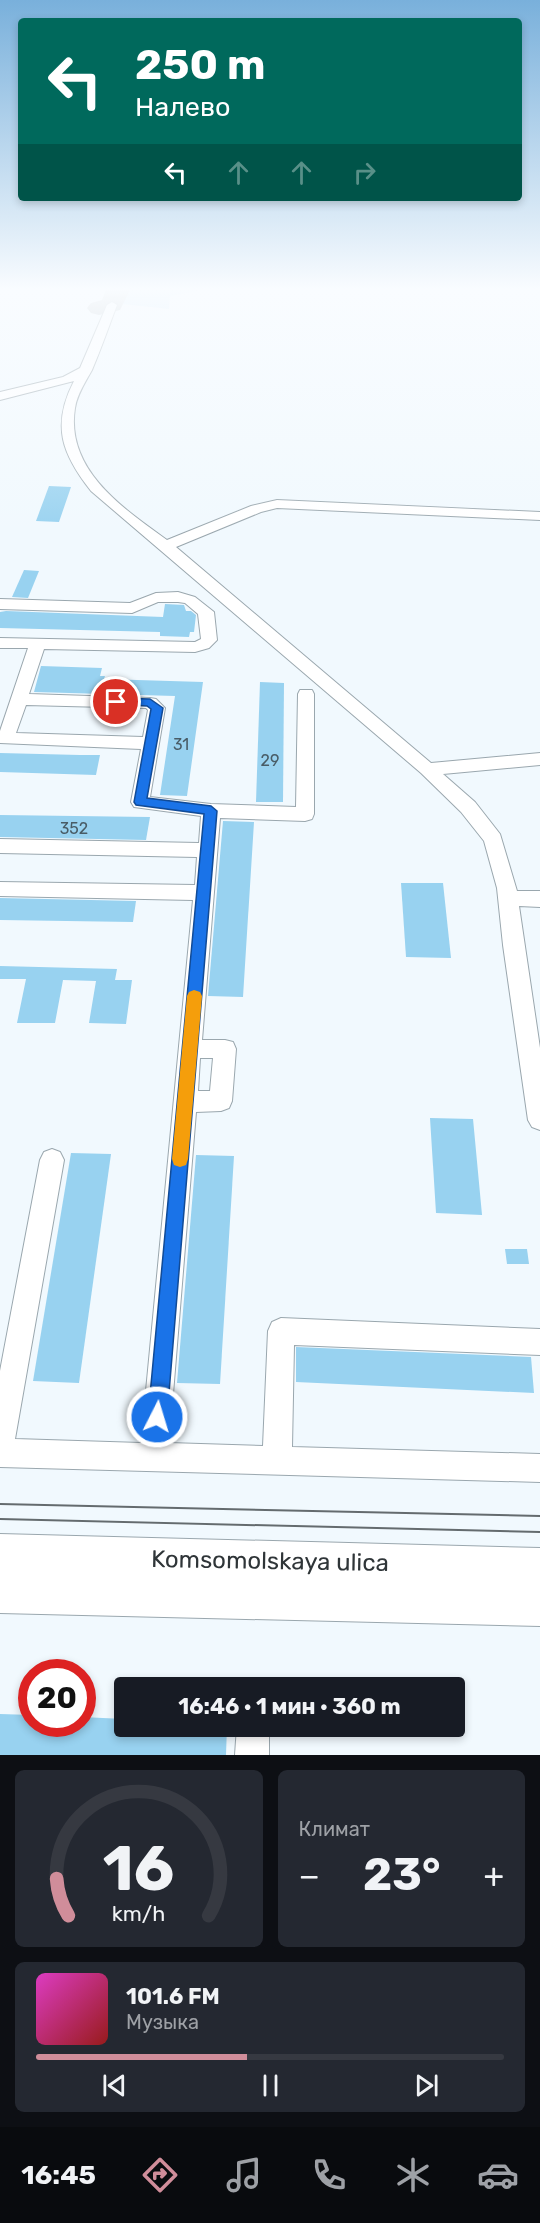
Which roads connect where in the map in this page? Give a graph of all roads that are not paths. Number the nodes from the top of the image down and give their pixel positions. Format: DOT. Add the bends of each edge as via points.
graph roads {
  1 [pos="83,372"];
  2 [pos="85,372"];
  3 [pos="0,396"];
  4 [pos="540,516"];
  5 [pos="166,546"];
  6 [pos="0,604"];
  7 [pos="0,643"];
  8 [pos="38,644"];
  9 [pos="306,694"];
  10 [pos="20,699"];
  11 [pos="151,743"];
  12 [pos="540,759"];
  13 [pos="427,769"];
  14 [pos="211,811"];
  15 [pos="0,846"];
  16 [pos="207,850"];
  17 [pos="0,889"];
  18 [pos="204,893"];
  19 [pos="509,898"];
  20 [pos="540,899"];
  21 [pos="190,1049"];
  22 [pos="185,1102"];
  23 [pos="540,1120"];
  24 [pos="52,1160"];
  25 [pos="540,1342"];
  26 [pos="0,1445"];
  27 [pos="0,1453"];
  28 [pos="154,1458"];
  29 [pos="277,1461"];
  30 [pos="540,1468"];
  31 [pos="0,1554"];
  32 [pos="540,1568"];
  33 [pos="0,1593"];
  34 [pos="540,1606"];
  35 [pos="253,1737"];
  36 [pos="252,1755"];
  1 -- 3 [label="street" via="67,381"];
  2 -- 5 [label="street" via="69,407 72,449 86,479 121,513"];
  4 -- 5 [label="street" via="277,504"];
  5 -- 13 [label="street"];
  6 -- 8 [label="street" via="132,608 156,598 184,599 206,612 208,640 195,647"];
  7 -- 8 [label="street"];
  8 -- 10 [label="street"];
  9 -- 14 [label="street" via="305,814"];
  10 -- 11 [label="street" via="150,703 157,708"];
  10 -- 11 [label="street" via="6,739"];
  11 -- 14 [label="street" via="140,802"];
  12 -- 13 [label="street"];
  13 -- 19 [label="street" via="468,807 494,839"];
  14 -- 16 [label="street"];
  15 -- 16 [label="street"];
  16 -- 18 [label="street"];
  17 -- 18 [label="street"];
  18 -- 21 [label="street"];
  19 -- 20 [label="street"];
  19 -- 23 [label="street"];
  21 -- 22 [label="street"];
  21 -- 22 [label="street" via="225,1049 221,1101"];
  22 -- 28 [label="street"];
  24 -- 26 [label="street"];
  25 -- 29 [label="street" via="281,1331"];
  27 -- 28 [label="street"];
  28 -- 29 [label="street"];
  29 -- 30 [label="street"];
  31 -- 32 [label="main road, Komsomolskaya ulica"];
  33 -- 34 [label="main road, Komsomolskaya ulica"];
  35 -- 36 [label="street"];
}
